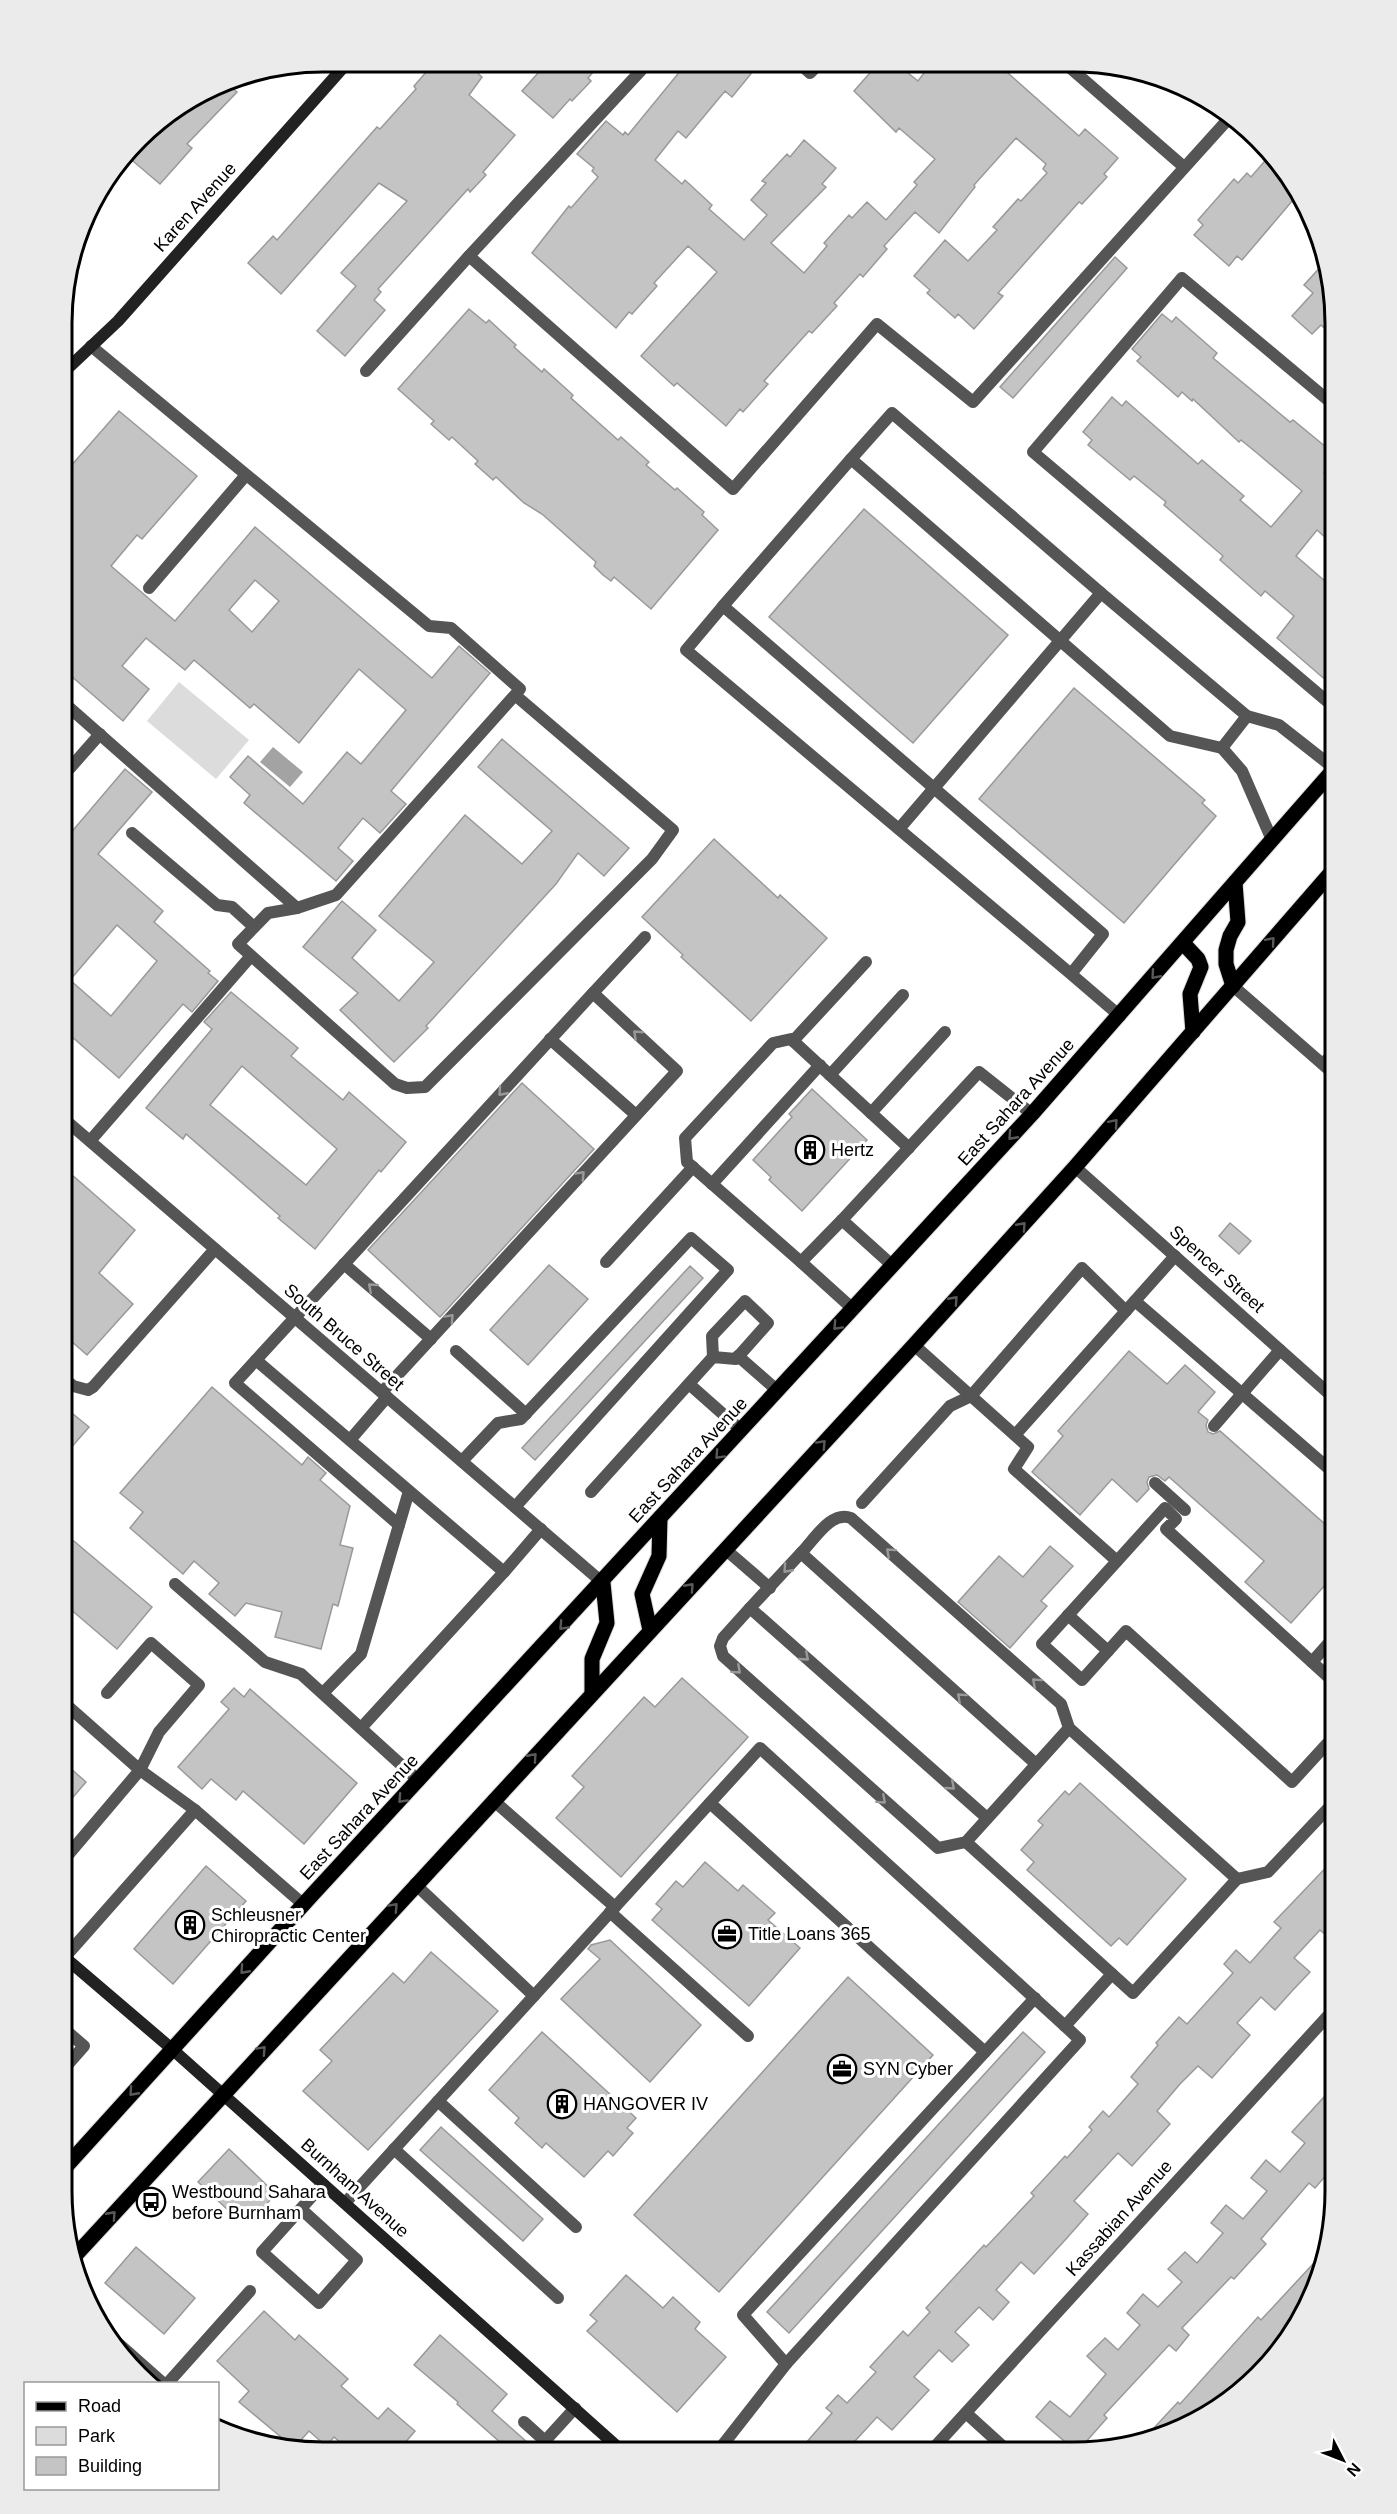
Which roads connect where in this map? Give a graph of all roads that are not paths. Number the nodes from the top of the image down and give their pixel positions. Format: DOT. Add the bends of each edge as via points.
graph roads {
  1 [pos="339,72"];
  2 [pos="637,72"];
  3 [pos="1075,72"];
  4 [pos="1225,122"];
  5 [pos="1184,167"];
  6 [pos="469,256"];
  7 [pos="91,346"];
  8 [pos="72,364"];
  9 [pos="366,371"];
  10 [pos="1325,398"];
  11 [pos="851,459"];
  12 [pos="246,475"];
  13 [pos="149,588"];
  14 [pos="1101,593"];
  15 [pos="723,606"];
  16 [pos="1059,642"];
  17 [pos="515,695"];
  18 [pos="1325,700"];
  19 [pos="72,710"];
  20 [pos="1246,716"];
  21 [pos="100,734"];
  22 [pos="1222,748"];
  23 [pos="1325,760"];
  24 [pos="72,766"];
  25 [pos="1325,779"];
  26 [pos="935,789"];
  27 [pos="899,829"];
  28 [pos="132,833"];
  29 [pos="1272,840"];
  30 [pos="1325,880"];
  31 [pos="1235,883"];
  32 [pos="297,908"];
  33 [pos="254,927"];
  34 [pos="645,937"];
  35 [pos="1183,943"];
  36 [pos="251,956"];
  37 [pos="866,962"];
  38 [pos="1071,974"];
  39 [pos="1233,986"];
  40 [pos="592,993"];
  41 [pos="903,995"];
  42 [pos="1120,1016"];
  43 [pos="945,1032"];
  44 [pos="1193,1032"];
  45 [pos="550,1039"];
  46 [pos="793,1041"];
  47 [pos="1323,1064"];
  48 [pos="820,1065"];
  49 [pos="830,1075"];
  50 [pos="871,1113"];
  51 [pos="1032,1114"];
  52 [pos="636,1115"];
  53 [pos="72,1126"];
  54 [pos="90,1141"];
  55 [pos="909,1148"];
  56 [pos="693,1167"];
  57 [pos="1075,1167"];
  58 [pos="712,1184"];
  59 [pos="842,1220"];
  60 [pos="215,1249"];
  61 [pos="1175,1256"];
  62 [pos="606,1262"];
  63 [pos="801,1262"];
  64 [pos="344,1264"];
  65 [pos="893,1266"];
  66 [pos="1135,1301"];
  67 [pos="853,1309"];
  68 [pos="1126,1311"];
  69 [pos="295,1318"];
  70 [pos="431,1339"];
  71 [pos="914,1345"];
  72 [pos="1280,1350"];
  73 [pos="456,1352"];
  74 [pos="738,1356"];
  75 [pos="713,1357"];
  76 [pos="256,1360"];
  77 [pos="689,1384"];
  78 [pos="72,1385"];
  79 [pos="1325,1390"];
  80 [pos="778,1391"];
  81 [pos="1242,1393"];
  82 [pos="384,1395"];
  83 [pos="971,1396"];
  84 [pos="526,1414"];
  85 [pos="1214,1426"];
  86 [pos="741,1430"];
  87 [pos="1015,1435"];
  88 [pos="350,1440"];
  89 [pos="462,1461"];
  90 [pos="1325,1465"];
  91 [pos="1155,1483"];
  92 [pos="410,1491"];
  93 [pos="591,1492"];
  94 [pos="1195,1500"];
  95 [pos="862,1503"];
  96 [pos="1169,1503"];
  97 [pos="514,1507"];
  98 [pos="1181,1514"];
  99 [pos="660,1518"];
  100 [pos="399,1525"];
  101 [pos="541,1529"];
  102 [pos="725,1549"];
  103 [pos="801,1553"];
  104 [pos="1117,1561"];
  105 [pos="504,1572"];
  106 [pos="603,1582"];
  107 [pos="175,1584"];
  108 [pos="770,1588"];
  109 [pos="750,1608"];
  110 [pos="1068,1615"];
  111 [pos="650,1630"];
  112 [pos="1325,1647"];
  113 [pos="1108,1651"];
  114 [pos="1312,1662"];
  115 [pos="1325,1674"];
  116 [pos="592,1691"];
  117 [pos="107,1693"];
  118 [pos="323,1693"];
  119 [pos="72,1710"];
  120 [pos="361,1728"];
  121 [pos="1069,1728"];
  122 [pos="1325,1746"];
  123 [pos="1036,1764"];
  124 [pos="141,1770"];
  125 [pos="419,1781"];
  126 [pos="493,1800"];
  127 [pos="710,1803"];
  128 [pos="195,1809"];
  129 [pos="1325,1812"];
  130 [pos="987,1818"];
  131 [pos="966,1842"];
  132 [pos="72,1850"];
  133 [pos="1237,1879"];
  134 [pos="415,1884"];
  135 [pos="304,1905"];
  136 [pos="613,1909"];
  137 [pos="72,1946"];
  138 [pos="72,1964"];
  139 [pos="1112,1974"];
  140 [pos="534,1995"];
  141 [pos="1035,1998"];
  142 [pos="1325,2019"];
  143 [pos="1065,2026"];
  144 [pos="72,2036"];
  145 [pos="748,2036"];
  146 [pos="172,2049"];
  147 [pos="986,2052"];
  148 [pos="72,2060"];
  149 [pos="223,2094"];
  150 [pos="438,2101"];
  151 [pos="394,2149"];
  152 [pos="72,2160"];
  153 [pos="323,2184"];
  154 [pos="345,2203"];
  155 [pos="301,2209"];
  156 [pos="576,2227"];
  157 [pos="80,2251"];
  158 [pos="250,2291"];
  159 [pos="558,2298"];
  160 [pos="786,2364"];
  161 [pos="168,2382"];
  162 [pos="574,2408"];
  163 [pos="966,2413"];
  164 [pos="524,2422"];
  165 [pos="544,2441"];
  166 [pos="612,2442"];
  167 [pos="725,2442"];
  168 [pos="939,2442"];
  169 [pos="998,2442"];
  1 -- 7 [label="street, Karen Avenue" via="118,321"];
  2 -- 6 [label="street"];
  3 -- 5 [label="street"];
  4 -- 5 [label="street"];
  5 -- 6 [label="street" via="973,402 877,324 733,489"];
  6 -- 9 [label="street"];
  7 -- 8 [label="street, Karen Avenue"];
  7 -- 12 [label="street"];
  10 -- 18 [label="street" via="1182,278 1033,452"];
  11 -- 14 [label="street" via="892,413"];
  11 -- 15 [label="street"];
  11 -- 16 [label="street"];
  12 -- 13 [label="street"];
  12 -- 17 [label="street" via="429,626 451,628 520,689"];
  14 -- 16 [label="street"];
  14 -- 20 [label="street"];
  15 -- 26 [label="street"];
  15 -- 27 [label="street" via="686,650"];
  16 -- 22 [label="street" via="1170,736"];
  16 -- 26 [label="street"];
  17 -- 32 [label="street" via="336,895"];
  17 -- 36 [label="street" via="673,830 652,859 425,1087 395,1084"];
  19 -- 21 [label="street"];
  20 -- 22 [label="street"];
  20 -- 23 [label="street" via="1279,725"];
  21 -- 24 [label="street"];
  21 -- 32 [label="street"];
  22 -- 29 [label="street" via="1242,771"];
  25 -- 29 [label="main road, East Sahara Avenue"];
  26 -- 27 [label="street"];
  26 -- 38 [label="street" via="1103,934"];
  27 -- 38 [label="street"];
  28 -- 33 [label="street" via="217,905 232,907"];
  29 -- 31 [label="main road, East Sahara Avenue"];
  39 -- 30 [label="main road, one-way"];
  31 -- 35 [label="main road, East Sahara Avenue"];
  31 -- 39 [label="main road" via="1238,922 1226,950"];
  32 -- 33 [label="street" via="268,913"];
  33 -- 36 [label="street" via="238,944"];
  34 -- 40 [label="street"];
  35 -- 42 [label="main road, East Sahara Avenue, one-way"];
  35 -- 44 [label="main road" via="1201,967 1190,994"];
  36 -- 54 [label="street"];
  37 -- 46 [label="street"];
  38 -- 42 [label="street"];
  39 -- 44 [label="main road"];
  39 -- 47 [label="street"];
  40 -- 45 [label="street"];
  52 -- 40 [label="street, one-way" via="677,1071"];
  41 -- 49 [label="street"];
  42 -- 51 [label="main road, East Sahara Avenue"];
  43 -- 50 [label="street"];
  57 -- 44 [label="main road, one-way"];
  45 -- 52 [label="street"];
  45 -- 64 [label="street, one-way"];
  46 -- 48 [label="street"];
  46 -- 56 [label="street" via="772,1043 685,1138 687,1162"];
  48 -- 49 [label="street"];
  48 -- 58 [label="street"];
  49 -- 50 [label="street"];
  50 -- 55 [label="street"];
  51 -- 55 [label="street" via="979,1072"];
  51 -- 65 [label="main road, East Sahara Avenue, one-way"];
  70 -- 52 [label="street, one-way"];
  53 -- 54 [label="street, South Bruce Street"];
  54 -- 60 [label="street, South Bruce Street"];
  55 -- 59 [label="street"];
  56 -- 58 [label="street"];
  56 -- 62 [label="street"];
  57 -- 61 [label="street, Spencer Street"];
  71 -- 57 [label="main road, one-way"];
  58 -- 63 [label="street"];
  59 -- 63 [label="street"];
  59 -- 65 [label="street"];
  60 -- 69 [label="street, South Bruce Street"];
  60 -- 78 [label="street" via="93,1387 88,1390"];
  61 -- 66 [label="street"];
  61 -- 72 [label="street, Spencer Street"];
  63 -- 67 [label="street"];
  64 -- 69 [label="street"];
  70 -- 64 [label="street, one-way"];
  65 -- 67 [label="main road, East Sahara Avenue"];
  66 -- 68 [label="street"];
  66 -- 81 [label="street"];
  67 -- 80 [label="main road, East Sahara Avenue, one-way"];
  68 -- 83 [label="street" via="1082,1268"];
  68 -- 87 [label="street"];
  69 -- 76 [label="street"];
  69 -- 82 [label="street, South Bruce Street"];
  70 -- 82 [label="street"];
  71 -- 83 [label="street"];
  102 -- 71 [label="main road, one-way"];
  72 -- 79 [label="street, Spencer Street"];
  72 -- 81 [label="street"];
  73 -- 84 [label="street"];
  74 -- 75 [label="street"];
  74 -- 75 [label="street" via="768,1323 745,1301 712,1336"];
  74 -- 80 [label="street"];
  75 -- 77 [label="street"];
  76 -- 88 [label="street"];
  76 -- 100 [label="street" via="235,1383"];
  77 -- 86 [label="street"];
  77 -- 93 [label="street"];
  80 -- 86 [label="main road, East Sahara Avenue"];
  81 -- 85 [label="street"];
  81 -- 90 [label="street"];
  82 -- 88 [label="street"];
  82 -- 89 [label="street, South Bruce Street"];
  83 -- 87 [label="street"];
  83 -- 95 [label="street" via="950,1406"];
  84 -- 89 [label="street" via="521,1419 498,1423"];
  84 -- 97 [label="street" via="691,1238 728,1270"];
  86 -- 99 [label="main road, East Sahara Avenue, one-way"];
  87 -- 104 [label="street" via="1028,1447 1014,1469"];
  88 -- 92 [label="street"];
  89 -- 97 [label="street, South Bruce Street"];
  91 -- 96 [label="street"];
  92 -- 100 [label="street"];
  92 -- 105 [label="street"];
  94 -- 98 [label="street"];
  96 -- 98 [label="street"];
  96 -- 104 [label="street"];
  97 -- 101 [label="street, South Bruce Street"];
  98 -- 114 [label="street" via="1166,1529"];
  99 -- 106 [label="main road, East Sahara Avenue"];
  99 -- 111 [label="main road" via="659,1556 642,1593"];
  100 -- 118 [label="street" via="361,1654"];
  101 -- 105 [label="street"];
  101 -- 106 [label="street, South Bruce Street"];
  102 -- 108 [label="street"];
  111 -- 102 [label="main road, one-way"];
  103 -- 108 [label="street, one-way"];
  121 -- 103 [label="street, one-way" via="1061,1704 851,1518 834,1518"];
  123 -- 103 [label="street, one-way"];
  104 -- 110 [label="street"];
  105 -- 120 [label="street"];
  106 -- 116 [label="main road" via="607,1623 592,1659"];
  106 -- 125 [label="main road, East Sahara Avenue, one-way"];
  107 -- 118 [label="street" via="265,1662 301,1674"];
  108 -- 109 [label="street"];
  109 -- 130 [label="street, one-way"];
  109 -- 131 [label="street, one-way" via="723,1638 723,1656 930,1843 938,1848"];
  110 -- 113 [label="street"];
  110 -- 113 [label="street" via="1042,1644 1082,1680"];
  111 -- 116 [label="main road"];
  112 -- 114 [label="street"];
  113 -- 122 [label="street" via="1126,1631 1292,1782"];
  114 -- 115 [label="street"];
  126 -- 116 [label="main road, one-way"];
  117 -- 124 [label="street" via="151,1643 199,1685 159,1732"];
  118 -- 120 [label="street"];
  119 -- 124 [label="street"];
  120 -- 125 [label="street"];
  121 -- 123 [label="street"];
  121 -- 133 [label="street"];
  123 -- 130 [label="street"];
  124 -- 128 [label="street"];
  124 -- 132 [label="street"];
  125 -- 135 [label="main road, East Sahara Avenue, one-way"];
  126 -- 134 [label="main road"];
  126 -- 136 [label="street"];
  127 -- 136 [label="street"];
  127 -- 141 [label="street" via="760,1748"];
  127 -- 147 [label="street"];
  128 -- 135 [label="street"];
  128 -- 137 [label="street"];
  129 -- 133 [label="street" via="1268,1872"];
  130 -- 131 [label="street"];
  131 -- 139 [label="street"];
  133 -- 139 [label="street" via="1133,1994"];
  134 -- 140 [label="street"];
  149 -- 134 [label="main road, one-way"];
  135 -- 146 [label="main road, East Sahara Avenue, one-way"];
  136 -- 140 [label="street"];
  136 -- 145 [label="street"];
  138 -- 146 [label="street, Burnham Avenue"];
  139 -- 143 [label="street"];
  140 -- 150 [label="street"];
  141 -- 143 [label="street"];
  141 -- 147 [label="street"];
  142 -- 163 [label="street, Kassabian Avenue"];
  143 -- 160 [label="street" via="1080,2040"];
  144 -- 148 [label="street" via="84,2046"];
  146 -- 149 [label="street, Burnham Avenue"];
  146 -- 152 [label="main road, East Sahara Avenue, one-way"];
  147 -- 160 [label="street" via="743,2314"];
  149 -- 153 [label="street, Burnham Avenue"];
  157 -- 149 [label="main road, one-way"];
  150 -- 151 [label="street"];
  150 -- 156 [label="street"];
  151 -- 154 [label="street"];
  151 -- 159 [label="street"];
  153 -- 154 [label="street, Burnham Avenue"];
  153 -- 155 [label="street"];
  154 -- 162 [label="street, Burnham Avenue"];
  155 -- 155 [label="street" via="262,2252 319,2303 357,2260"];
  158 -- 161 [label="street"];
  160 -- 167 [label="street"];
  162 -- 165 [label="street"];
  162 -- 166 [label="street, Burnham Avenue"];
  163 -- 168 [label="street, Kassabian Avenue"];
  163 -- 169 [label="street"];
  164 -- 165 [label="street"];
}
